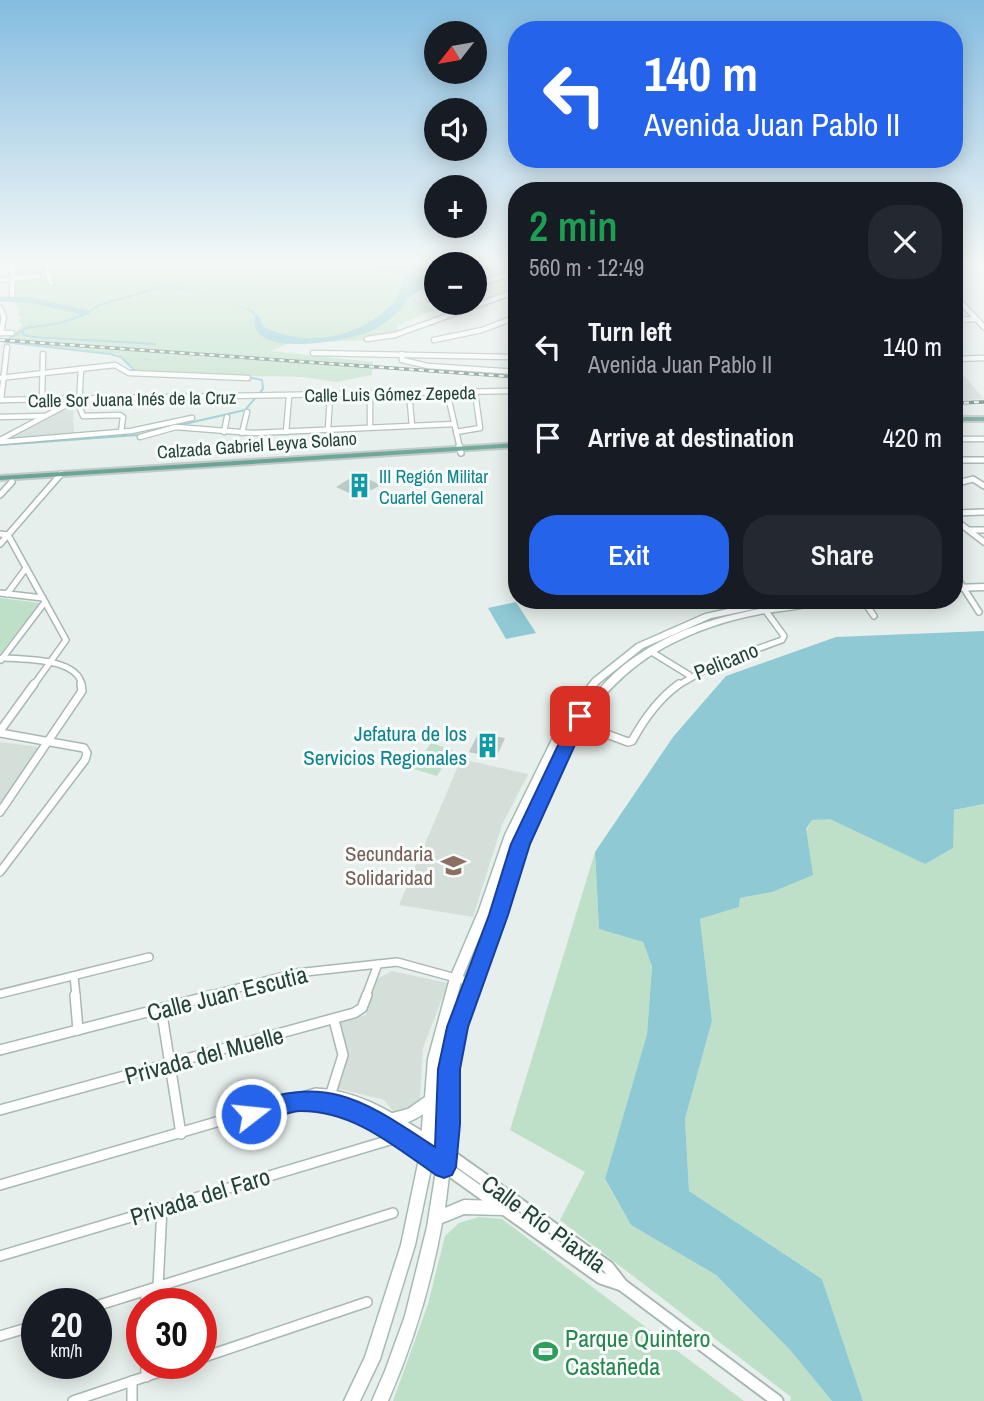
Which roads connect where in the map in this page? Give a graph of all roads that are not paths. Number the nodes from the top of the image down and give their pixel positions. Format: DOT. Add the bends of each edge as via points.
graph roads {
  1 [pos="407,330"];
  2 [pos="480,330"];
  3 [pos="1,333"];
  4 [pos="12,333"];
  5 [pos="367,339"];
  6 [pos="434,340"];
  7 [pos="7,347"];
  8 [pos="313,353"];
  9 [pos="43,354"];
  10 [pos="402,357"];
  11 [pos="508,357"];
  12 [pos="984,358"];
  13 [pos="963,359"];
  14 [pos="81,369"];
  15 [pos="508,371"];
  16 [pos="42,373"];
  17 [pos="1,378"];
  18 [pos="248,378"];
  19 [pos="508,391"];
  20 [pos="475,392"];
  21 [pos="409,393"];
  22 [pos="447,393"];
  23 [pos="370,394"];
  24 [pos="330,396"];
  25 [pos="265,397"];
  26 [pos="289,397"];
  27 [pos="1,400"];
  28 [pos="42,400"];
  29 [pos="77,401"];
  30 [pos="247,412"];
  31 [pos="963,412"];
  32 [pos="984,412"];
  33 [pos="44,416"];
  34 [pos="160,416"];
  35 [pos="0,417"];
  36 [pos="227,417"];
  37 [pos="191,418"];
  38 [pos="963,419"];
  39 [pos="984,419"];
  40 [pos="454,424"];
  41 [pos="156,425"];
  42 [pos="412,425"];
  43 [pos="370,427"];
  44 [pos="328,429"];
  45 [pos="121,432"];
  46 [pos="224,432"];
  47 [pos="286,432"];
  48 [pos="456,432"];
  49 [pos="242,433"];
  50 [pos="141,437"];
  51 [pos="963,439"];
  52 [pos="984,439"];
  53 [pos="0,441"];
  54 [pos="508,447"];
  55 [pos="461,450"];
  56 [pos="963,460"];
  57 [pos="984,460"];
  58 [pos="59,477"];
  59 [pos="0,480"];
  60 [pos="963,481"];
  61 [pos="12,482"];
  62 [pos="984,486"];
  63 [pos="0,495"];
  64 [pos="984,512"];
  65 [pos="963,513"];
  66 [pos="963,525"];
  67 [pos="970,530"];
  68 [pos="984,530"];
  69 [pos="0,534"];
  70 [pos="8,535"];
  71 [pos="984,542"];
  72 [pos="0,544"];
  73 [pos="26,568"];
  74 [pos="984,587"];
  75 [pos="963,588"];
  76 [pos="4,593"];
  77 [pos="963,593"];
  78 [pos="44,600"];
  79 [pos="752,609"];
  80 [pos="757,609"];
  81 [pos="764,609"];
  82 [pos="869,609"];
  83 [pos="979,612"];
  84 [pos="874,616"];
  85 [pos="650,651"];
  86 [pos="1,659"];
  87 [pos="50,663"];
  88 [pos="690,675"];
  89 [pos="571,721"];
  90 [pos="0,732"];
  91 [pos="48,740"];
  92 [pos="0,811"];
  93 [pos="0,872"];
  94 [pos="493,886"];
  95 [pos="506,890"];
  96 [pos="149,957"];
  97 [pos="378,964"];
  98 [pos="74,976"];
  99 [pos="456,978"];
  100 [pos="474,983"];
  101 [pos="0,994"];
  102 [pos="161,1008"];
  103 [pos="334,1020"];
  104 [pos="78,1030"];
  105 [pos="0,1050"];
  106 [pos="172,1063"];
  107 [pos="331,1093"];
  108 [pos="298,1100"];
  109 [pos="431,1100"];
  110 [pos="0,1110"];
  111 [pos="394,1119"];
  112 [pos="181,1134"];
  113 [pos="401,1137"];
  114 [pos="428,1147"];
  115 [pos="445,1159"];
  116 [pos="0,1185"];
  117 [pos="162,1208"];
  118 [pos="503,1208"];
  119 [pos="393,1213"];
  120 [pos="435,1219"];
  121 [pos="0,1256"];
  122 [pos="622,1285"];
  123 [pos="158,1287"];
  124 [pos="155,1288"];
  125 [pos="368,1302"];
  126 [pos="21,1330"];
  127 [pos="0,1336"];
  128 [pos="217,1353"];
  129 [pos="139,1379"];
  130 [pos="132,1381"];
  131 [pos="73,1401"];
  132 [pos="132,1401"];
  133 [pos="352,1401"];
  134 [pos="380,1401"];
  135 [pos="777,1401"];
  1 -- 5 [label="street"];
  2 -- 6 [label="street"];
  3 -- 4 [label="street"];
  7 -- 17 [label="street"];
  8 -- 10 [label="street"];
  9 -- 16 [label="street"];
  10 -- 11 [label="street"];
  10 -- 15 [label="street" via="428,366"];
  12 -- 13 [label="street"];
  14 -- 16 [label="street"];
  14 -- 18 [label="street" via="115,365 130,373"];
  14 -- 29 [label="street"];
  16 -- 17 [label="street"];
  16 -- 28 [label="street"];
  17 -- 27 [label="street"];
  19 -- 20 [label="street, Calle Luis Gómez Zepeda"];
  20 -- 22 [label="street, Calle Luis Gómez Zepeda"];
  20 -- 48 [label="street" via="480,428"];
  21 -- 22 [label="street, Calle Luis Gómez Zepeda"];
  21 -- 23 [label="street, Calle Luis Gómez Zepeda"];
  21 -- 42 [label="street"];
  22 -- 40 [label="street"];
  23 -- 24 [label="street, Calle Luis Gómez Zepeda"];
  23 -- 43 [label="street"];
  24 -- 26 [label="street, Calle Luis Gómez Zepeda"];
  24 -- 44 [label="street"];
  25 -- 26 [label="street, Calle Luis Gómez Zepeda"];
  25 -- 29 [label="street, Calle Sor Juana Inés de la Cruz"];
  26 -- 47 [label="street"];
  27 -- 28 [label="street, Calle Sor Juana Inés de la Cruz"];
  28 -- 29 [label="street, Calle Sor Juana Inés de la Cruz"];
  29 -- 33 [label="street"];
  29 -- 45 [label="street" via="83,416 122,415"];
  30 -- 49 [label="street"];
  31 -- 32 [label="main road"];
  33 -- 35 [label="street"];
  33 -- 53 [label="street"];
  34 -- 41 [label="street"];
  36 -- 46 [label="street"];
  37 -- 41 [label="street"];
  38 -- 39 [label="main road"];
  40 -- 42 [label="street"];
  40 -- 48 [label="street"];
  41 -- 45 [label="street"];
  42 -- 43 [label="street"];
  43 -- 44 [label="street"];
  44 -- 47 [label="street"];
  45 -- 53 [label="street"];
  46 -- 49 [label="street"];
  46 -- 50 [label="street" via="180,427"];
  47 -- 49 [label="street"];
  48 -- 55 [label="street"];
  51 -- 52 [label="street"];
  54 -- 55 [label="main road, Calzada Gabriel Leyva Solano"];
  55 -- 58 [label="main road, Calzada Gabriel Leyva Solano"];
  56 -- 57 [label="street"];
  58 -- 59 [label="main road, Calzada Gabriel Leyva Solano"];
  58 -- 61 [label="main road, Calzada Gabriel Leyva Solano"];
  58 -- 70 [label="street"];
  59 -- 61 [label="main road, Calzada Gabriel Leyva Solano"];
  60 -- 62 [label="street" via="971,479"];
  61 -- 63 [label="street"];
  64 -- 65 [label="street"];
  66 -- 67 [label="street"];
  67 -- 68 [label="street"];
  67 -- 71 [label="street"];
  69 -- 70 [label="street"];
  70 -- 72 [label="street"];
  70 -- 73 [label="street"];
  73 -- 76 [label="street"];
  73 -- 78 [label="street"];
  74 -- 75 [label="main road"];
  76 -- 78 [label="street"];
  77 -- 83 [label="street"];
  78 -- 86 [label="street"];
  78 -- 87 [label="street" via="66,640"];
  79 -- 89 [label="main road" via="708,617 640,646 596,681"];
  80 -- 85 [label="main road" via="696,629"];
  81 -- 88 [label="street, Pelicano" via="784,636 782,640 729,656"];
  82 -- 84 [label="street"];
  85 -- 88 [label="street"];
  85 -- 89 [label="main road" via="614,678"];
  86 -- 87 [label="street"];
  87 -- 90 [label="street"];
  87 -- 91 [label="street" via="69,667 79,674 83,685"];
  88 -- 89 [label="street, Pelicano" via="650,709 631,742"];
  89 -- 94 [label="main road" via="510,835"];
  89 -- 95 [label="main road"];
  90 -- 91 [label="street"];
  91 -- 92 [label="street"];
  91 -- 93 [label="street" via="87,750 85,760"];
  94 -- 95 [label="main road"];
  94 -- 99 [label="main road"];
  95 -- 100 [label="main road"];
  96 -- 98 [label="street"];
  97 -- 99 [label="street, Calle Juan Escutia" via="397,962"];
  97 -- 102 [label="street, Calle Juan Escutia" via="296,973"];
  97 -- 103 [label="street, Privada del Muelle" via="362,1008"];
  98 -- 101 [label="street"];
  98 -- 104 [label="street"];
  99 -- 100 [label="street, Calle Juan Escutia"];
  99 -- 109 [label="main road" via="434,1059"];
  100 -- 115 [label="main road" via="451,1051"];
  102 -- 104 [label="street, Calle Juan Escutia"];
  102 -- 106 [label="street"];
  103 -- 106 [label="street, Privada del Muelle"];
  103 -- 107 [label="street" via="343,1055"];
  104 -- 105 [label="street, Calle Juan Escutia"];
  106 -- 110 [label="street, Privada del Muelle"];
  106 -- 112 [label="street"];
  107 -- 108 [label="street"];
  107 -- 111 [label="street"];
  108 -- 112 [label="street"];
  108 -- 113 [label="street" via="355,1109"];
  109 -- 111 [label="main road" via="412,1114"];
  109 -- 114 [label="main road"];
  111 -- 114 [label="street"];
  112 -- 116 [label="street"];
  113 -- 114 [label="street"];
  113 -- 117 [label="street, Privada del Faro"];
  114 -- 115 [label="street, Calle Río Piaxtla"];
  114 -- 133 [label="main road" via="392,1302"];
  115 -- 118 [label="street, Calle Río Piaxtla"];
  115 -- 120 [label="main road"];
  115 -- 122 [label="street, Calle Río Piaxtla" via="608,1267"];
  117 -- 121 [label="street, Privada del Faro"];
  117 -- 123 [label="street"];
  118 -- 120 [label="main road" via="464,1207"];
  118 -- 122 [label="street, Calle Río Piaxtla" via="601,1278"];
  119 -- 123 [label="street"];
  120 -- 134 [label="main road" via="428,1261"];
  122 -- 135 [label="street, Calle Río Piaxtla"];
  123 -- 124 [label="street"];
  125 -- 128 [label="street"];
  126 -- 127 [label="street"];
  129 -- 130 [label="street"];
  130 -- 131 [label="street"];
  130 -- 132 [label="street"];
}
